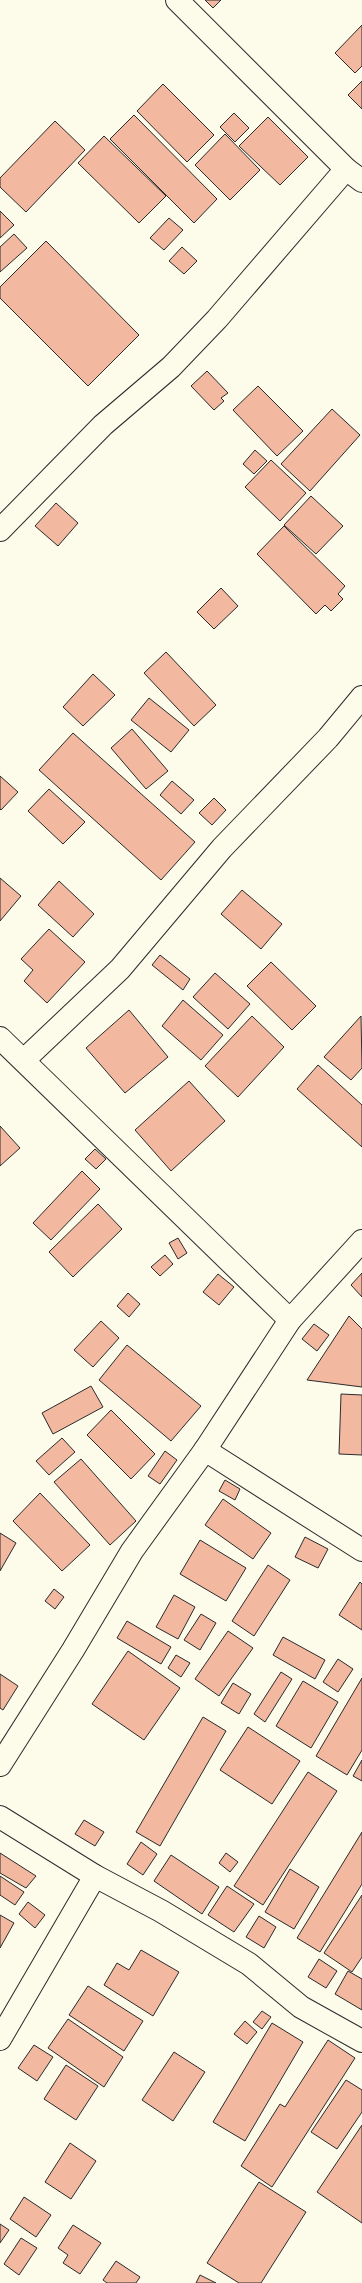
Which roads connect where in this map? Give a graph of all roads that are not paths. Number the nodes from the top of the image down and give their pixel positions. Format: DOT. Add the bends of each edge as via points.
graph roads {
  1 [pos="177,0"];
  2 [pos="354,175"];
  3 [pos="0,530"];
  4 [pos="362,697"];
  5 [pos="0,1038"];
  6 [pos="24,1060"];
  7 [pos="362,1241"];
  8 [pos="290,1320"];
  9 [pos="205,1450"];
  10 [pos="362,1550"];
  11 [pos="0,1765"];
  12 [pos="0,1817"];
  13 [pos="95,1876"];
  14 [pos="0,2039"];
  15 [pos="362,2041"];
  1 -- 2 [label="street"];
  2 -- 3 [label="street" via="171,367 103,425"];
  4 -- 6 [label="street" via="328,738 222,848 120,969"];
  5 -- 6 [label="street"];
  6 -- 8 [label="street"];
  7 -- 8 [label="street"];
  8 -- 9 [label="street"];
  9 -- 10 [label="street"];
  9 -- 11 [label="street" via="132,1551"];
  12 -- 13 [label="street"];
  13 -- 14 [label="street"];
  13 -- 15 [label="street" via="249,1964 301,2007"];
}
